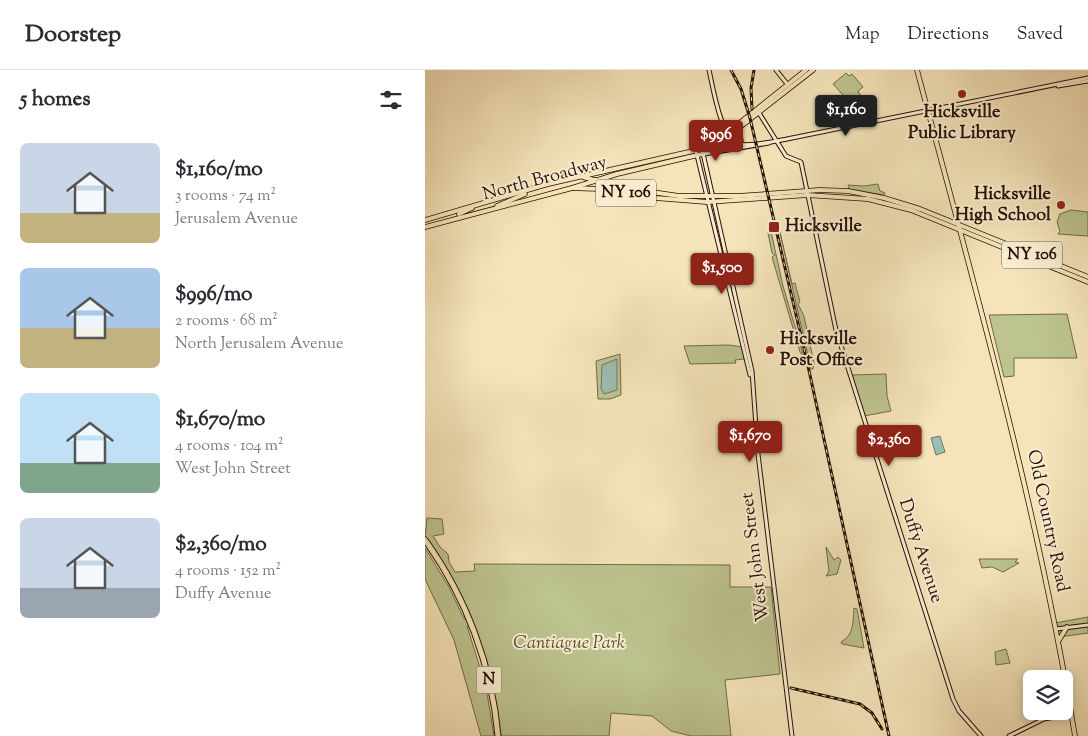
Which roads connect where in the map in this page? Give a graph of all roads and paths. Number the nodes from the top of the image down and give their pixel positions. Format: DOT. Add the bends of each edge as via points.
graph roads {
  1 [pos="709,70"];
  2 [pos="776,70"];
  3 [pos="806,70"];
  4 [pos="813,70"];
  5 [pos="917,70"];
  6 [pos="1088,80"];
  7 [pos="789,86"];
  8 [pos="929,111"];
  9 [pos="759,113"];
  10 [pos="728,135"];
  11 [pos="777,141"];
  12 [pos="698,153"];
  13 [pos="583,177"];
  14 [pos="597,180"];
  15 [pos="573,188"];
  16 [pos="784,193"];
  17 [pos="807,193"];
  18 [pos="525,194"];
  19 [pos="760,194"];
  20 [pos="706,196"];
  21 [pos="712,196"];
  22 [pos="773,198"];
  23 [pos="743,201"];
  24 [pos="889,201"];
  25 [pos="485,202"];
  26 [pos="707,202"];
  27 [pos="713,202"];
  28 [pos="495,208"];
  29 [pos="917,210"];
  30 [pos="459,214"];
  31 [pos="425,220"];
  32 [pos="960,225"];
  33 [pos="425,227"];
  34 [pos="962,231"];
  35 [pos="1088,277"];
  36 [pos="727,280"];
  37 [pos="1088,282"];
  38 [pos="732,286"];
  39 [pos="748,360"];
  40 [pos="425,540"];
  41 [pos="425,546"];
  42 [pos="467,617"];
  43 [pos="1088,625"];
  44 [pos="1067,626"];
  45 [pos="1056,627"];
  46 [pos="1059,640"];
  47 [pos="1064,670"];
  48 [pos="1042,720"];
  49 [pos="1073,720"];
  50 [pos="497,736"];
  51 [pos="793,736"];
  52 [pos="981,736"];
  53 [pos="1009,736"];
  54 [pos="1075,736"];
  1 -- 10 [label="main road"];
  2 -- 7 [label="main road"];
  3 -- 7 [label="main road"];
  4 -- 7 [label="main road"];
  5 -- 8 [label="main road, Old Country Road"];
  6 -- 8 [label="main road"];
  7 -- 9 [label="main road"];
  7 -- 10 [label="main road"];
  8 -- 11 [label="main road"];
  8 -- 32 [label="main road, Old Country Road"];
  9 -- 10 [label="main road"];
  9 -- 11 [label="main road"];
  10 -- 11 [label="main road" via="739,144"];
  10 -- 12 [label="main road"];
  10 -- 12 [label="main road, North Broadway"];
  11 -- 12 [label="main road"];
  11 -- 17 [label="main road, Duffy Avenue" via="786,156 801,162"];
  12 -- 13 [label="main road, North Broadway"];
  12 -- 14 [label="main road, North Broadway"];
  12 -- 20 [label="main road, West John Street"];
  12 -- 21 [label="main road, West John Street"];
  13 -- 14 [label="main road, NY 106"];
  13 -- 25 [label="main road, North Broadway / NY 106"];
  14 -- 15 [label="main road, North Broadway"];
  14 -- 20 [label="main road, NY 106" via="656,193"];
  15 -- 26 [label="main road, NY 106"];
  15 -- 28 [label="main road, North Broadway / NY 106"];
  16 -- 17 [label="main road, NY 106"];
  16 -- 19 [label="main road, NY 106"];
  16 -- 22 [label="main road"];
  17 -- 22 [label="main road, NY 106"];
  17 -- 24 [label="main road, NY 106" via="848,191"];
  17 -- 52 [label="main road, Duffy Avenue" via="835,330 950,691 959,711"];
  18 -- 28 [label="main road"];
  19 -- 21 [label="main road, NY 106"];
  19 -- 23 [label="main road"];
  20 -- 21 [label="main road, NY 106"];
  20 -- 26 [label="main road, West John Street"];
  21 -- 27 [label="main road, West John Street"];
  22 -- 23 [label="main road, NY 106"];
  23 -- 27 [label="main road, NY 106"];
  24 -- 29 [label="main road, NY 106"];
  24 -- 29 [label="main road, NY 106"];
  25 -- 30 [label="main road"];
  25 -- 31 [label="main road, North Broadway / NY 106"];
  26 -- 27 [label="main road, NY 106"];
  26 -- 36 [label="main road, West John Street"];
  27 -- 38 [label="main road, West John Street"];
  28 -- 33 [label="main road, North Broadway / NY 106"];
  29 -- 32 [label="main road, NY 106"];
  29 -- 34 [label="main road, NY 106"];
  32 -- 34 [label="main road, Old Country Road"];
  32 -- 35 [label="main road, NY 106"];
  34 -- 37 [label="main road, NY 106"];
  34 -- 45 [label="main road, Old Country Road"];
  36 -- 38 [label="main road"];
  36 -- 39 [label="main road, West John Street"];
  38 -- 39 [label="main road, West John Street"];
  39 -- 51 [label="main road, West John Street"];
  40 -- 42 [label="highway, N" via="443,567"];
  41 -- 42 [label="highway, N"];
  42 -- 50 [label="highway, N" via="483,669"];
  43 -- 44 [label="main road"];
  44 -- 45 [label="main road"];
  44 -- 46 [label="main road"];
  45 -- 46 [label="main road, Old Country Road"];
  46 -- 47 [label="main road, Old Country Road"];
  48 -- 53 [label="main road"];
  49 -- 54 [label="main road, Old Country Road"];
}
